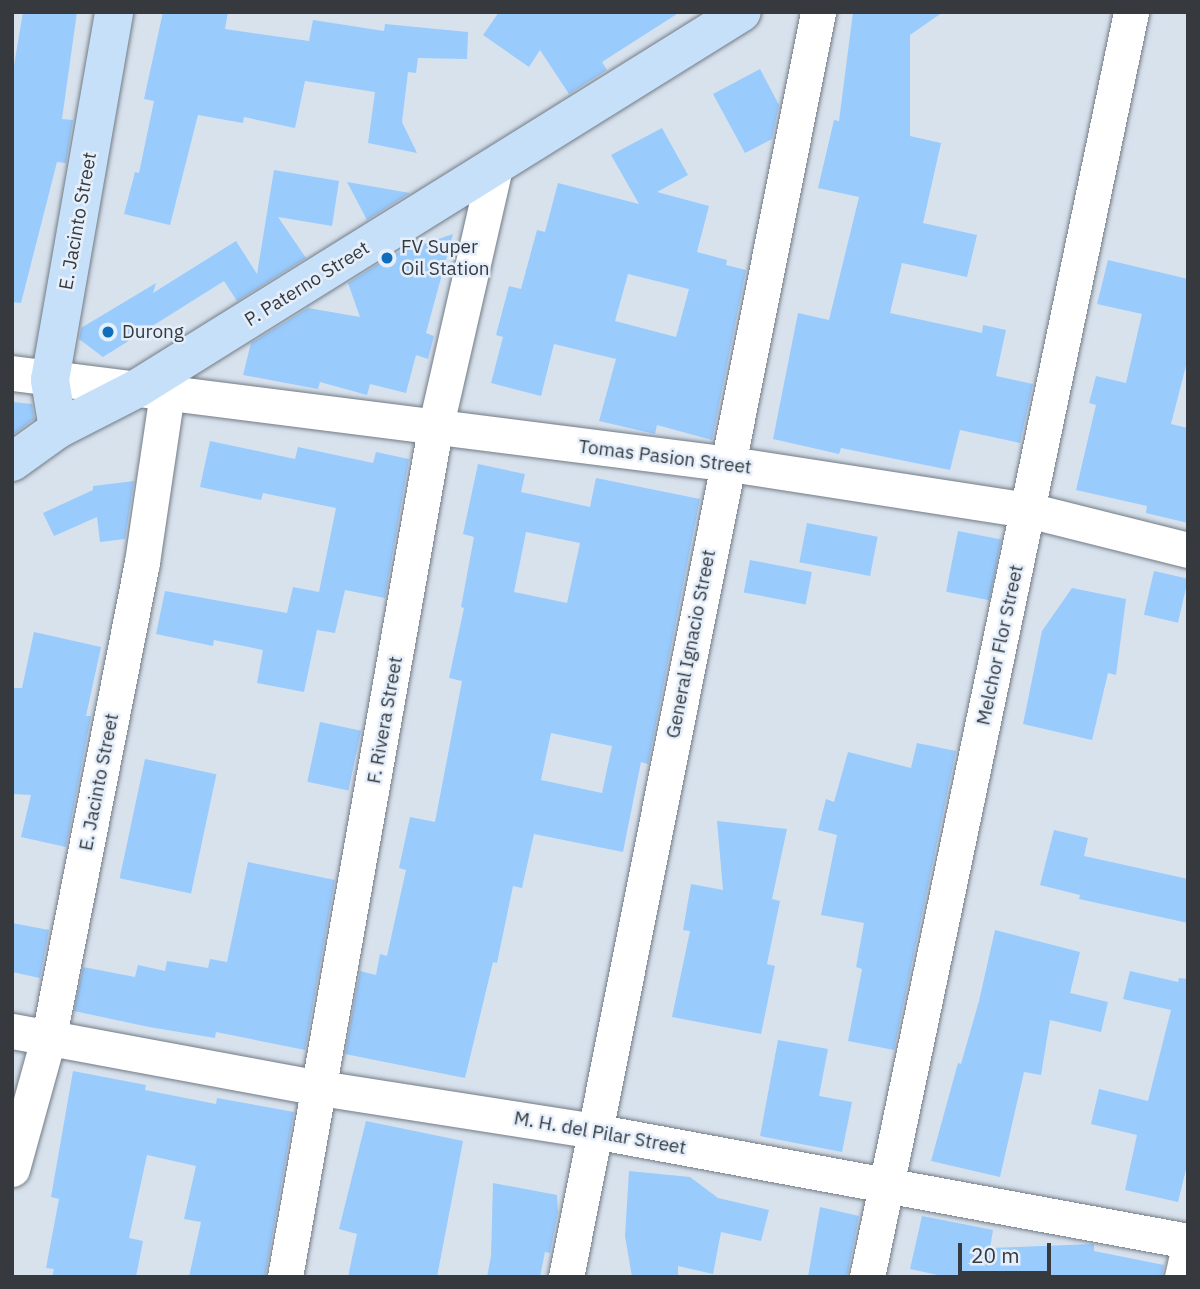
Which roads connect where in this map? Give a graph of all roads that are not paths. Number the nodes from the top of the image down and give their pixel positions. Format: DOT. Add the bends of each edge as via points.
graph roads {
  1 [pos="114,12"];
  2 [pos="742,12"];
  3 [pos="818,12"];
  4 [pos="1131,12"];
  5 [pos="495,166"];
  6 [pos="12,373"];
  7 [pos="50,380"];
  8 [pos="153,390"];
  9 [pos="58,429"];
  10 [pos="435,429"];
  11 [pos="12,462"];
  12 [pos="730,464"];
  13 [pos="1028,510"];
  14 [pos="1188,550"];
  15 [pos="12,1031"];
  16 [pos="49,1036"];
  17 [pos="320,1088"];
  18 [pos="594,1131"];
  19 [pos="12,1169"];
  20 [pos="887,1185"];
  21 [pos="1188,1241"];
  22 [pos="1188,1251"];
  23 [pos="285,1277"];
  24 [pos="566,1277"];
  25 [pos="867,1277"];
  26 [pos="1182,1277"];
  1 -- 7 [label="main road, E. Jacinto Street"];
  2 -- 5 [label="main road, P. Paterno Street"];
  3 -- 12 [label="street, General Ignacio Street"];
  4 -- 13 [label="street, Melchor Flor Street"];
  5 -- 8 [label="main road, P. Paterno Street"];
  5 -- 10 [label="street, F. Rivera Street"];
  6 -- 7 [label="street, Tomas Pasion Street"];
  7 -- 8 [label="street, Tomas Pasion Street"];
  7 -- 9 [label="main road, E. Jacinto Street"];
  8 -- 9 [label="main road, P. Paterno Street"];
  8 -- 10 [label="street, Tomas Pasion Street"];
  8 -- 16 [label="street, E. Jacinto Street" via="142,562"];
  9 -- 11 [label="main road, P. Paterno Street"];
  10 -- 12 [label="street, Tomas Pasion Street"];
  10 -- 17 [label="street, F. Rivera Street"];
  12 -- 13 [label="street, Tomas Pasion Street"];
  12 -- 18 [label="street, General Ignacio Street"];
  13 -- 14 [label="street, Tomas Pasion Street"];
  13 -- 20 [label="street, Melchor Flor Street"];
  15 -- 16 [label="street, M. H. del Pilar Street"];
  16 -- 17 [label="street, M. H. del Pilar Street"];
  16 -- 19 [label="street, E. Jacinto Street"];
  17 -- 18 [label="street, M. H. del Pilar Street"];
  17 -- 23 [label="street, F. Rivera Street"];
  18 -- 20 [label="street, M. H. del Pilar Street"];
  18 -- 24 [label="street, General Ignacio Street"];
  20 -- 21 [label="street, M. H. del Pilar Street"];
  20 -- 25 [label="street, Melchor Flor Street"];
  22 -- 26 [label="street"];
}
